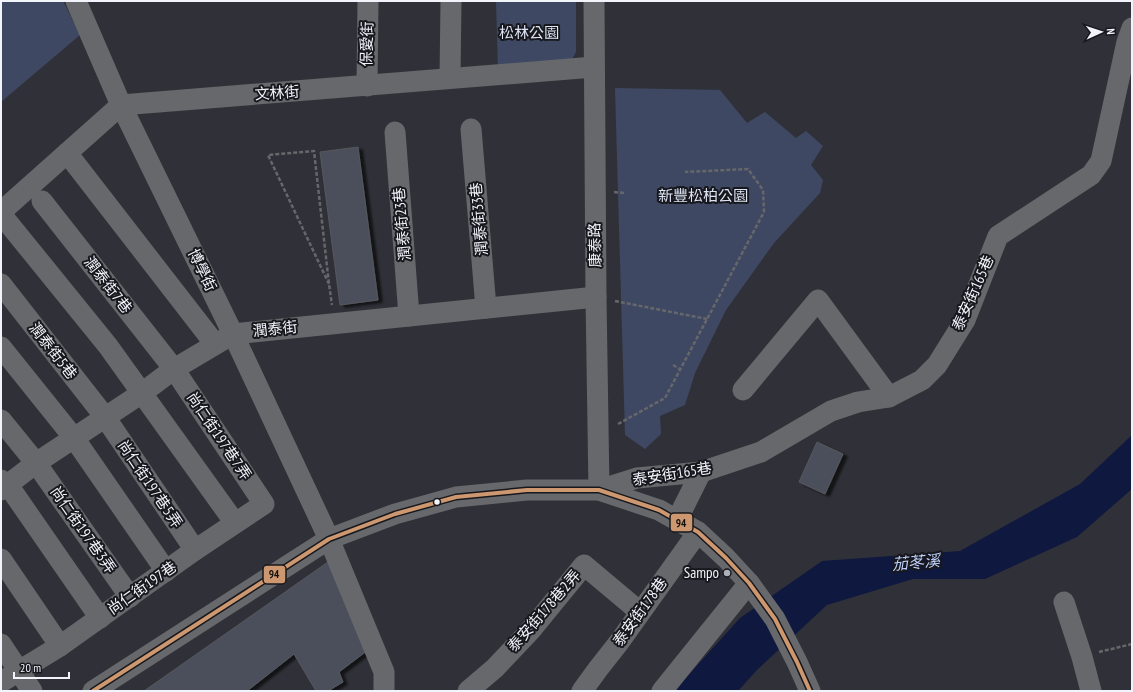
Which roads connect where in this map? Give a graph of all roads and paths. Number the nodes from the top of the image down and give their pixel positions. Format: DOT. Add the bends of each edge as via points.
graph roads {
  1 [pos="76,1"];
  2 [pos="368,1"];
  3 [pos="451,1"];
  4 [pos="594,1"];
  5 [pos="1132,28"];
  6 [pos="594,67"];
  7 [pos="450,78"];
  8 [pos="367,86"];
  9 [pos="121,105"];
  10 [pos="471,129"];
  11 [pos="395,132"];
  12 [pos="67,153"];
  13 [pos="685,172"];
  14 [pos="613,192"];
  15 [pos="624,193"];
  16 [pos="42,201"];
  17 [pos="1,213"];
  18 [pos="1,284"];
  19 [pos="329,284"];
  20 [pos="596,297"];
  21 [pos="486,308"];
  22 [pos="410,316"];
  23 [pos="707,319"];
  24 [pos="334,324"];
  25 [pos="224,339"];
  26 [pos="1,347"];
  27 [pos="673,365"];
  28 [pos="174,369"];
  29 [pos="680,369"];
  30 [pos="742,390"];
  31 [pos="142,393"];
  32 [pos="889,397"];
  33 [pos="105,417"];
  34 [pos="1,420"];
  35 [pos="616,425"];
  36 [pos="74,438"];
  37 [pos="36,463"];
  38 [pos="701,472"];
  39 [pos="3,485"];
  40 [pos="599,490"];
  41 [pos="264,504"];
  42 [pos="677,520"];
  43 [pos="235,523"];
  44 [pos="698,532"];
  45 [pos="329,539"];
  46 [pos="195,550"];
  47 [pos="1,559"];
  48 [pos="166,571"];
  49 [pos="749,583"];
  50 [pos="130,597"];
  51 [pos="1064,602"];
  52 [pos="640,612"];
  53 [pos="100,618"];
  54 [pos="1,644"];
  55 [pos="1132,644"];
  56 [pos="60,646"];
  57 [pos="1082,657"];
  58 [pos="20,670"];
  59 [pos="384,681"];
  60 [pos="1,682"];
  61 [pos="32,691"];
  62 [pos="93,691"];
  63 [pos="468,691"];
  64 [pos="582,691"];
  65 [pos="662,691"];
  66 [pos="810,691"];
  67 [pos="1091,691"];
  1 -- 9 [label="street, 博學街"];
  2 -- 8 [label="street, 保愛街"];
  3 -- 7 [label="street"];
  4 -- 6 [label="street, 康泰路"];
  5 -- 32 [label="street, 泰安街165巷" via="1101,161 1091,175 998,236 965,320 937,365 922,380"];
  6 -- 7 [label="street, 文林街"];
  6 -- 20 [label="street, 康泰路"];
  7 -- 8 [label="street, 文林街"];
  8 -- 9 [label="street, 文林街"];
  9 -- 12 [label="street"];
  9 -- 25 [label="street, 博學街"];
  10 -- 21 [label="street, 潤泰街33巷"];
  11 -- 22 [label="street, 潤泰街23巷"];
  12 -- 17 [label="street"];
  12 -- 25 [label="street"];
  13 -- 23 [label="path" via="748,169 763,190 764,212"];
  14 -- 15 [label="path"];
  16 -- 28 [label="street, 潤泰街7巷"];
  17 -- 31 [label="street" via="108,346"];
  18 -- 33 [label="street, 潤泰街5巷"];
  19 -- 19 [label="path" via="314,151 268,155 292,205"];
  19 -- 24 [label="path"];
  20 -- 21 [label="street, 潤泰街"];
  20 -- 23 [label="path"];
  20 -- 40 [label="street, 康泰路"];
  21 -- 22 [label="street, 潤泰街"];
  22 -- 24 [label="street, 潤泰街"];
  23 -- 29 [label="path"];
  24 -- 25 [label="street, 潤泰街"];
  25 -- 28 [label="street, 潤泰街"];
  25 -- 45 [label="street, 博學街"];
  26 -- 36 [label="street"];
  27 -- 29 [label="path"];
  28 -- 31 [label="street, 潤泰街"];
  28 -- 41 [label="street, 尚仁街197巷7弄"];
  29 -- 35 [label="path" via="665,398"];
  30 -- 32 [label="street" via="818,300"];
  31 -- 33 [label="street, 潤泰街"];
  31 -- 43 [label="street"];
  32 -- 38 [label="street, 泰安街165巷" via="831,410 761,452"];
  33 -- 36 [label="street, 潤泰街"];
  33 -- 46 [label="street, 尚仁街197巷5弄"];
  34 -- 37 [label="street, 尚仁街197巷3弄"];
  36 -- 37 [label="street, 潤泰街"];
  36 -- 48 [label="street"];
  37 -- 39 [label="street, 潤泰街"];
  37 -- 50 [label="street, 尚仁街197巷3弄"];
  38 -- 40 [label="street, 泰安街165巷" via="638,478"];
  38 -- 42 [label="street"];
  39 -- 53 [label="street"];
  40 -- 42 [label="street" via="659,510"];
  40 -- 45 [label="street" via="527,490 456,497 395,514"];
  41 -- 43 [label="street, 尚仁街197巷"];
  42 -- 44 [label="street"];
  43 -- 46 [label="street, 尚仁街197巷"];
  44 -- 49 [label="street"];
  44 -- 52 [label="street, 泰安街178巷"];
  45 -- 59 [label="street, 博學街"];
  45 -- 62 [label="street"];
  46 -- 48 [label="street, 尚仁街197巷"];
  47 -- 56 [label="street"];
  48 -- 50 [label="street, 尚仁街197巷"];
  49 -- 65 [label="street"];
  49 -- 66 [label="street" via="775,619"];
  50 -- 53 [label="street, 尚仁街197巷"];
  51 -- 57 [label="street"];
  52 -- 63 [label="street, 泰安街178巷2弄" via="584,565 530,631 495,668"];
  52 -- 64 [label="street, 泰安街178巷"];
  53 -- 56 [label="street, 尚仁街197巷"];
  54 -- 58 [label="street"];
  55 -- 57 [label="path"];
  56 -- 58 [label="street, 尚仁街197巷"];
  57 -- 67 [label="street"];
  58 -- 60 [label="street, 尚仁街197巷"];
  58 -- 61 [label="street"];
}
